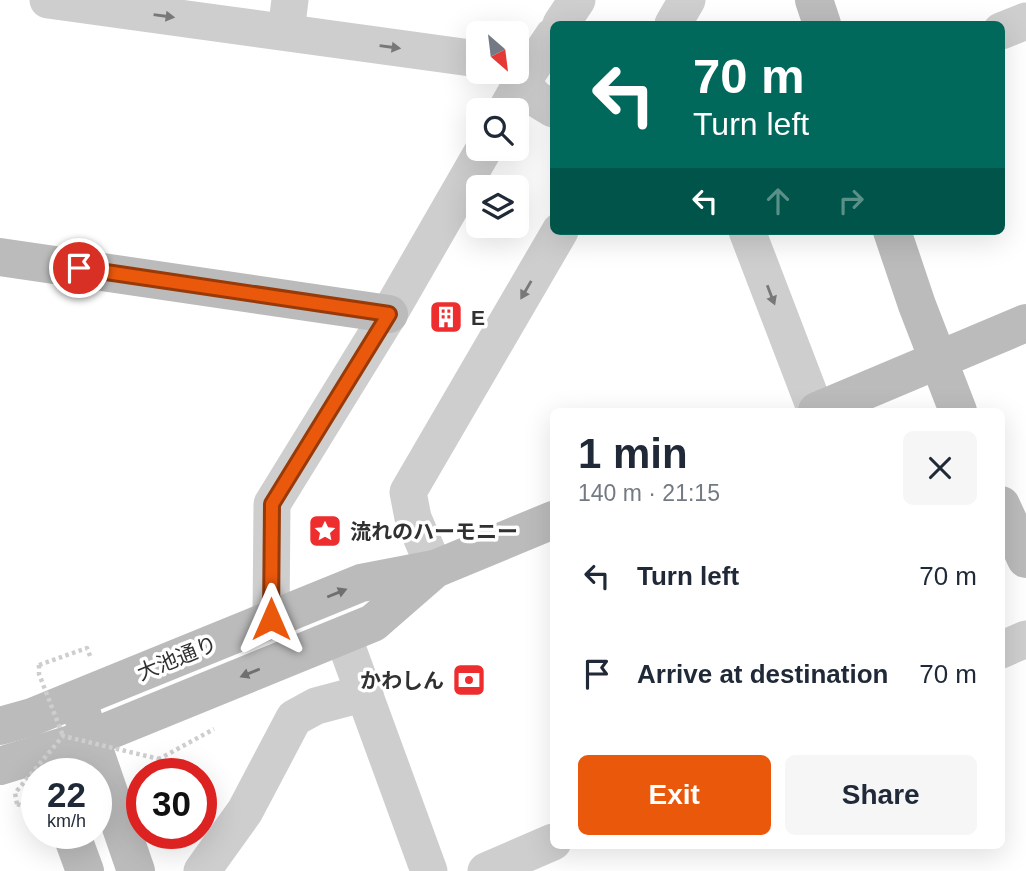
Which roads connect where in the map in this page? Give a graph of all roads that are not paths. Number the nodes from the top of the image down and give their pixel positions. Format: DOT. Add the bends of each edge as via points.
graph roads {
  1 [pos="48,0"];
  2 [pos="577,0"];
  3 [pos="687,0"];
  4 [pos="814,0"];
  5 [pos="288,16"];
  6 [pos="1026,20"];
  7 [pos="563,21"];
  8 [pos="675,21"];
  9 [pos="821,21"];
  10 [pos="1005,29"];
  11 [pos="550,40"];
  12 [pos="466,56"];
  13 [pos="514,88"];
  14 [pos="550,107"];
  15 [pos="477,161"];
  16 [pos="558,235"];
  17 [pos="749,235"];
  18 [pos="893,235"];
  19 [pos="0,257"];
  20 [pos="389,314"];
  21 [pos="1026,323"];
  22 [pos="937,362"];
  23 [pos="815,408"];
  24 [pos="823,408"];
  25 [pos="957,408"];
  26 [pos="1005,514"];
  27 [pos="550,521"];
  28 [pos="1026,559"];
  29 [pos="435,569"];
  30 [pos="271,619"];
  31 [pos="343,636"];
  32 [pos="1026,639"];
  33 [pos="1005,648"];
  34 [pos="365,693"];
  35 [pos="47,740"];
  36 [pos="0,766"];
  37 [pos="550,843"];
  38 [pos="77,849"];
  39 [pos="85,871"];
  40 [pos="136,871"];
  41 [pos="202,871"];
  42 [pos="429,871"];
  43 [pos="486,871"];
  1 -- 5 [label="street, one-way"];
  2 -- 7 [label="street"];
  3 -- 8 [label="street"];
  4 -- 9 [label="street"];
  5 -- 12 [label="street, one-way"];
  6 -- 10 [label="street"];
  11 -- 13 [label="street"];
  13 -- 14 [label="street"];
  15 -- 20 [label="street"];
  16 -- 29 [label="street, one-way" via="408,492 413,518"];
  17 -- 23 [label="street, one-way"];
  18 -- 22 [label="street"];
  19 -- 20 [label="street"];
  20 -- 30 [label="street" via="272,504"];
  21 -- 22 [label="street"];
  22 -- 24 [label="street"];
  22 -- 25 [label="street"];
  26 -- 28 [label="street"];
  27 -- 29 [label="street"];
  30 -- 29 [label="street, 大池通り, one-way" via="361,583"];
  29 -- 31 [label="street" via="373,623"];
  30 -- 35 [label="street, 大池通り" via="76,699"];
  31 -- 34 [label="street"];
  31 -- 35 [label="street, one-way"];
  32 -- 33 [label="street"];
  34 -- 41 [label="street" via="316,706 294,718 245,811"];
  34 -- 42 [label="street"];
  35 -- 36 [label="street"];
  35 -- 40 [label="street"];
  37 -- 43 [label="street"];
  38 -- 39 [label="street"];
}
